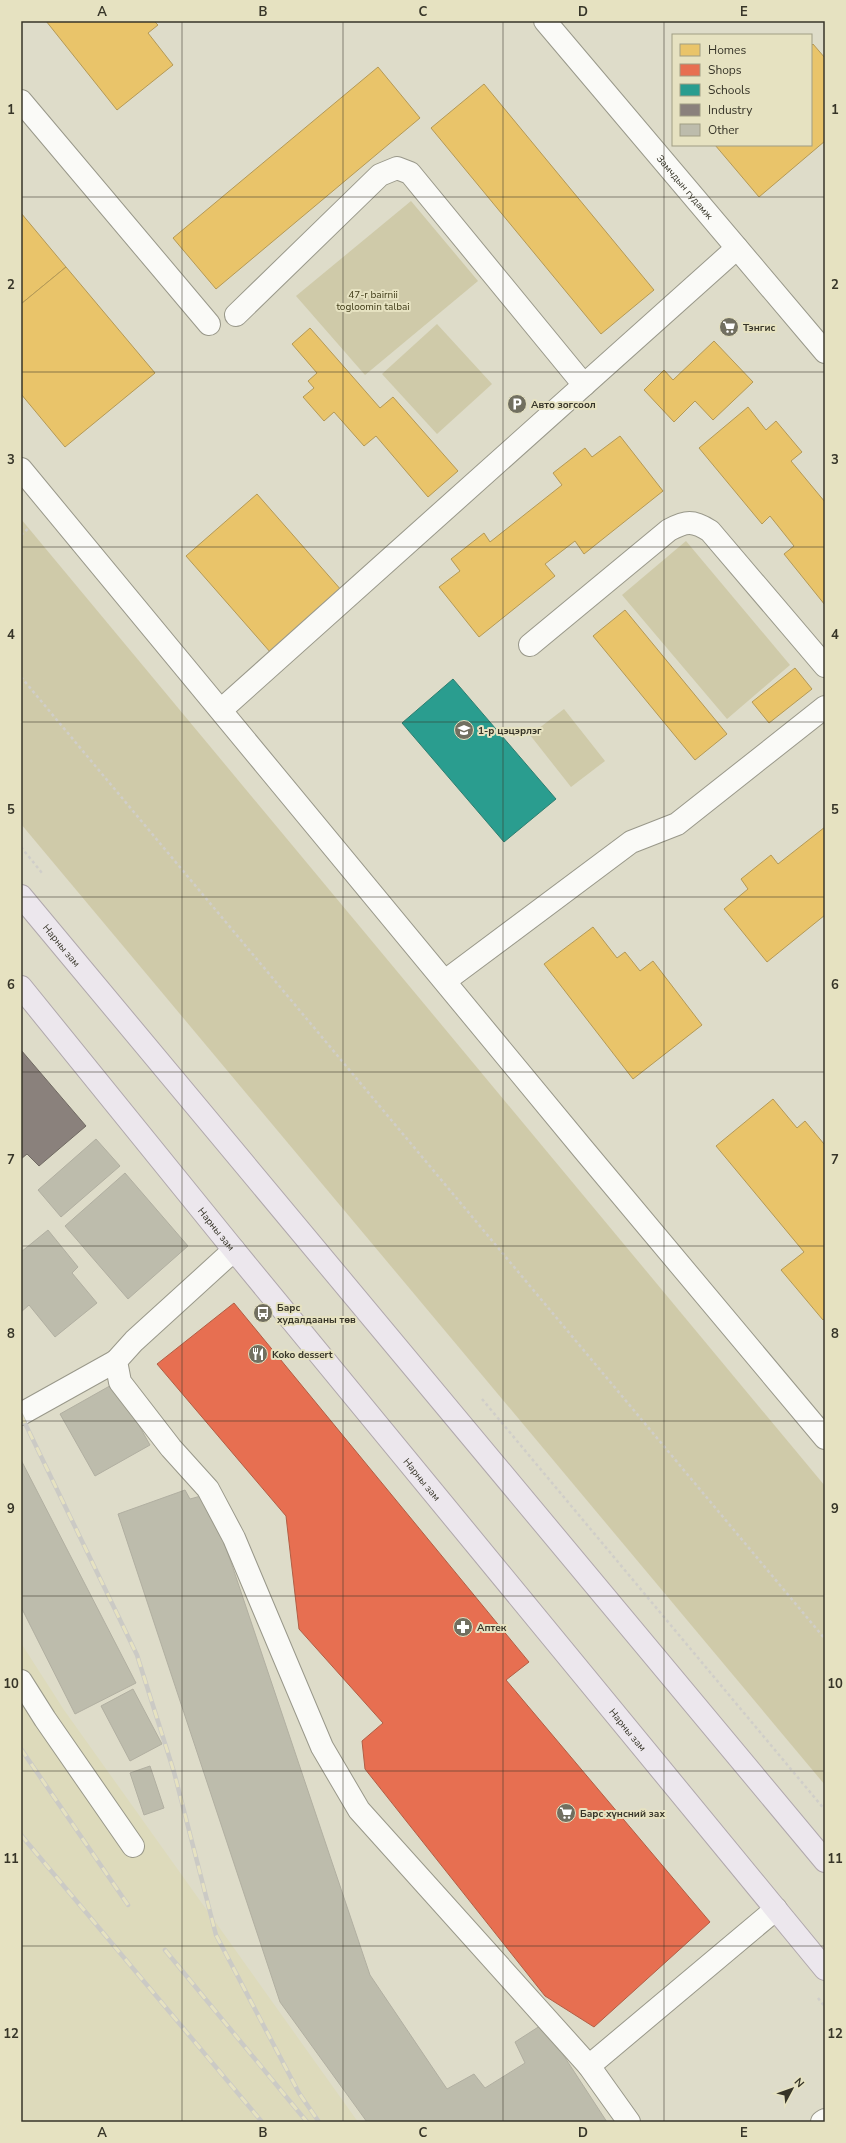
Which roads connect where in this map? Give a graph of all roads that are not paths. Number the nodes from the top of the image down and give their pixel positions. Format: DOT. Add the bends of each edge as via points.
graph roads {
  1 [pos="545,21"];
  2 [pos="21,101"];
  3 [pos="737,248"];
  4 [pos="236,315"];
  5 [pos="209,324"];
  6 [pos="825,352"];
  7 [pos="584,385"];
  8 [pos="21,469"];
  9 [pos="530,645"];
  10 [pos="825,666"];
  11 [pos="825,707"];
  12 [pos="220,710"];
  13 [pos="21,896"];
  14 [pos="445,981"];
  15 [pos="21,987"];
  16 [pos="234,1250"];
  17 [pos="116,1361"];
  18 [pos="21,1414"];
  19 [pos="825,1438"];
  20 [pos="21,1681"];
  21 [pos="133,1846"];
  22 [pos="825,1861"];
  23 [pos="776,1909"];
  24 [pos="825,1969"];
  25 [pos="589,2066"];
  26 [pos="825,2120"];
  27 [pos="630,2122"];
  28 [pos="822,2122"];
  1 -- 3 [label="street, Замчдын гудамж"];
  2 -- 5 [label="street"];
  3 -- 6 [label="street, Замчдын гудамж"];
  3 -- 7 [label="street"];
  4 -- 7 [label="street" via="380,176 397,168 410,173"];
  7 -- 12 [label="street"];
  8 -- 12 [label="street"];
  9 -- 10 [label="street" via="669,530 683,522 698,524 710,531"];
  11 -- 14 [label="street" via="677,824 631,842"];
  12 -- 14 [label="street"];
  13 -- 22 [label="main road, Нарны зам"];
  14 -- 19 [label="street"];
  15 -- 16 [label="main road, Нарны зам"];
  16 -- 17 [label="street" via="134,1341"];
  16 -- 23 [label="main road, Нарны зам"];
  17 -- 18 [label="street"];
  17 -- 25 [label="street" via="120,1382 171,1448 208,1489 234,1538 322,1747 359,1810"];
  20 -- 21 [label="street"];
  23 -- 24 [label="main road, Нарны зам"];
  23 -- 25 [label="street"];
  25 -- 27 [label="street"];
  26 -- 28 [label="street"];
}
